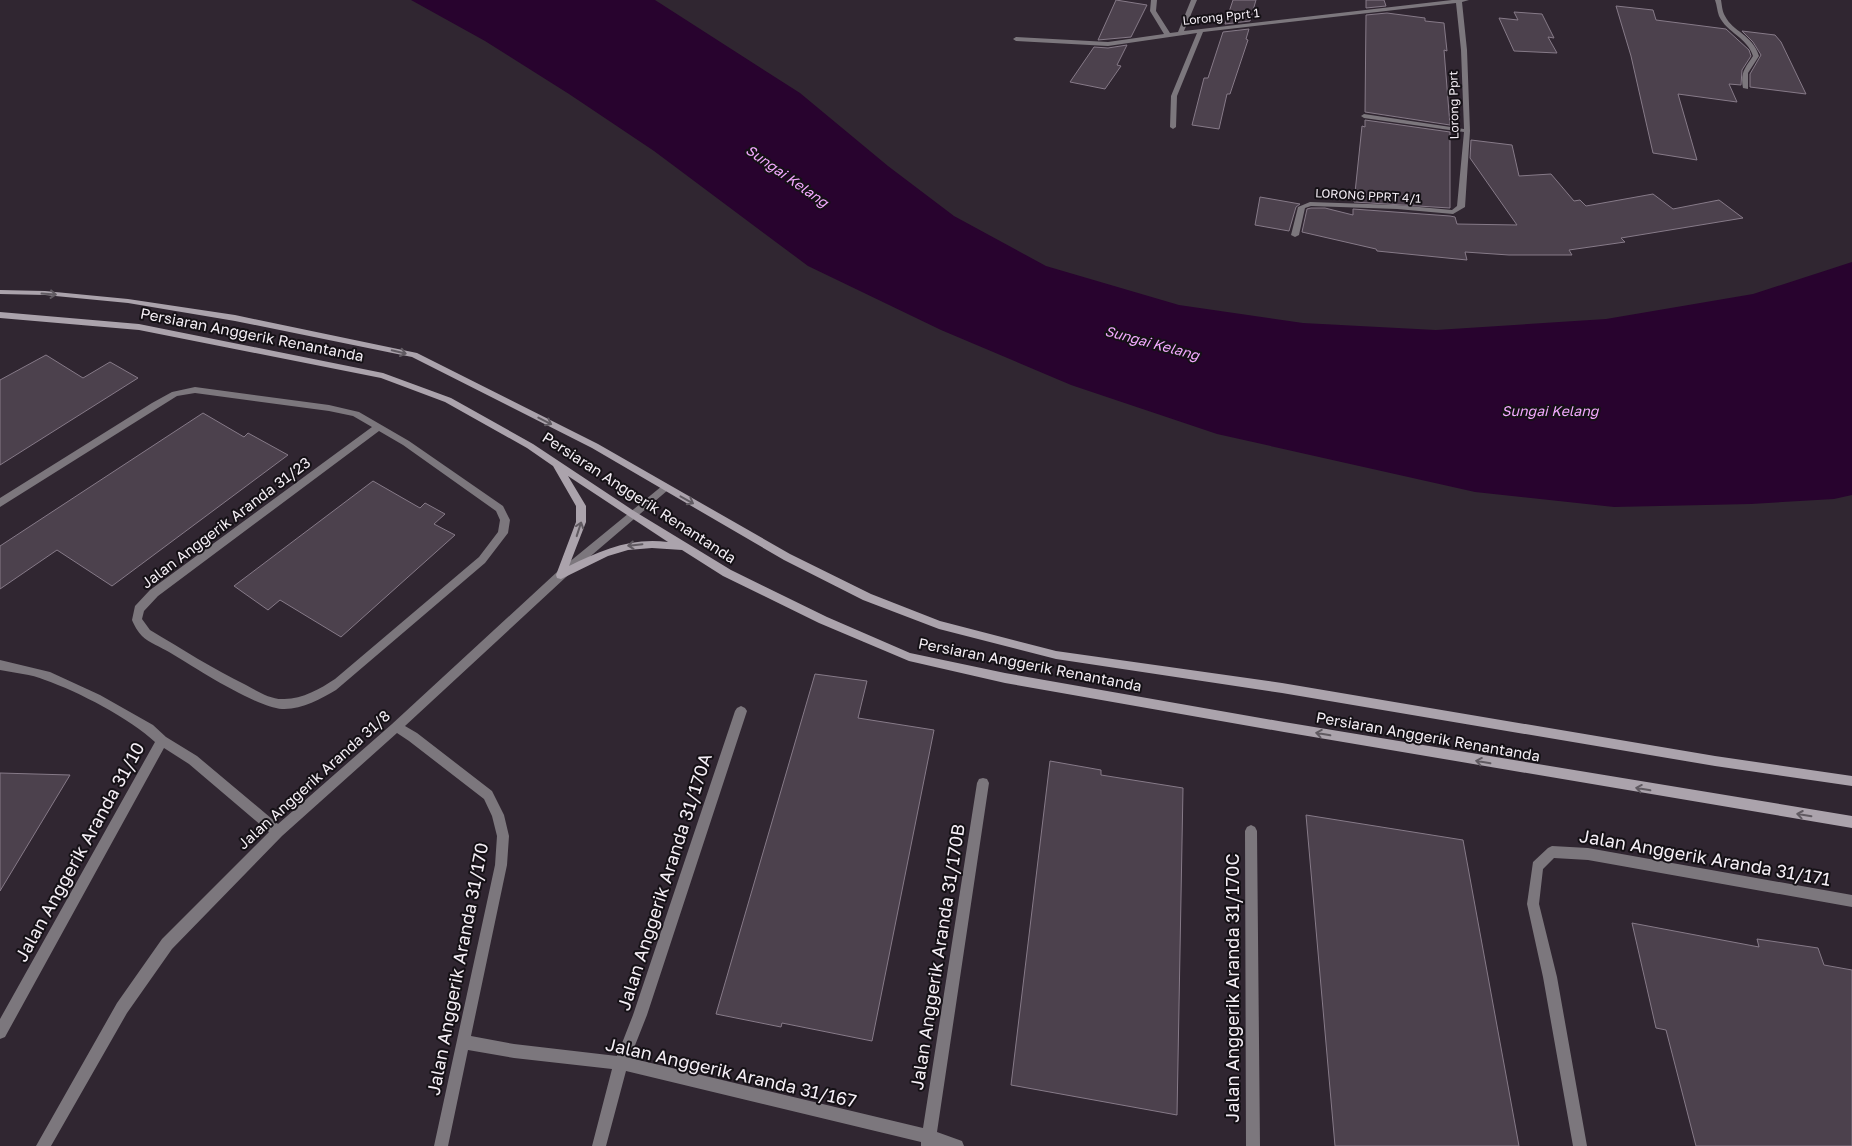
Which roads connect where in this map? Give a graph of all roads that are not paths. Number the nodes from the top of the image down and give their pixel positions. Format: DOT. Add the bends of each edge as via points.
graph roads {
  1 [pos="1154,0"];
  2 [pos="1194,0"];
  3 [pos="1466,0"];
  4 [pos="1718,0"];
  5 [pos="1459,1"];
  6 [pos="1201,31"];
  7 [pos="1180,33"];
  8 [pos="1168,35"];
  9 [pos="1016,39"];
  10 [pos="1746,88"];
  11 [pos="1364,116"];
  12 [pos="1173,127"];
  13 [pos="1467,131"];
  14 [pos="1461,207"];
  15 [pos="1295,235"];
  16 [pos="0,292"];
  17 [pos="0,315"];
  18 [pos="379,428"];
  19 [pos="554,461"];
  20 [pos="665,488"];
  21 [pos="0,503"];
  22 [pos="631,514"];
  23 [pos="684,548"];
  24 [pos="561,574"];
  25 [pos="0,665"];
  26 [pos="740,711"];
  27 [pos="396,728"];
  28 [pos="162,741"];
  29 [pos="1852,781"];
  30 [pos="984,783"];
  31 [pos="1852,822"];
  32 [pos="1250,831"];
  33 [pos="278,832"];
  34 [pos="1852,901"];
  35 [pos="0,1032"];
  36 [pos="464,1042"];
  37 [pos="621,1063"];
  38 [pos="928,1142"];
  39 [pos="43,1146"];
  40 [pos="441,1146"];
  41 [pos="599,1146"];
  42 [pos="958,1146"];
  43 [pos="1253,1146"];
  44 [pos="1580,1146"];
  1 -- 8 [label="street" via="1153,11"];
  2 -- 7 [label="street"];
  3 -- 5 [label="street, Lorong Pprt 1"];
  4 -- 10 [label="street" via="1722,16 1755,50 1756,56 1743,75"];
  5 -- 6 [label="street, Lorong Pprt 1"];
  5 -- 13 [label="street, Lorong Pprt"];
  6 -- 7 [label="street, Lorong Pprt 1"];
  6 -- 12 [label="street" via="1174,96"];
  7 -- 8 [label="street, Lorong Pprt 1"];
  8 -- 9 [label="street, Lorong Pprt 1" via="1108,44"];
  11 -- 13 [label="street"];
  13 -- 14 [label="street, Lorong Pprt"];
  14 -- 15 [label="street, LORONG PPRT 4/1" via="1453,212 1310,204 1302,207"];
  16 -- 20 [label="main road, Persiaran Anggerik Renantanda, one-way" via="128,301 235,318 414,355 595,446"];
  17 -- 19 [label="main road, Persiaran Anggerik Renantanda" via="139,327 383,376 448,400"];
  18 -- 18 [label="street, Jalan Anggerik Aranda 31/23" via="154,593 139,609 137,620 146,633 259,697 280,704 301,701 320,695 339,682 482,560 503,533 505,520 500,509 406,443"];
  18 -- 21 [label="street" via="356,414 329,408 195,390 175,394 154,405"];
  19 -- 22 [label="main road, Persiaran Anggerik Renantanda"];
  24 -- 19 [label="main road, one-way" via="581,522 581,506"];
  20 -- 22 [label="street, Jalan Anggerik Aranda 31/8"];
  20 -- 29 [label="main road, Persiaran Anggerik Renantanda, one-way" via="787,557 867,597 939,624 1056,655 1282,688 1706,760"];
  22 -- 23 [label="main road, Persiaran Anggerik Renantanda"];
  22 -- 24 [label="street, Jalan Anggerik Aranda 31/8"];
  23 -- 24 [label="main road, one-way" via="652,544 624,546"];
  31 -- 23 [label="main road, Persiaran Anggerik Renantanda, one-way" via="1303,731 1005,678 909,657 823,620 726,573"];
  24 -- 27 [label="street, Jalan Anggerik Aranda 31/8"];
  25 -- 28 [label="street" via="46,674 149,729"];
  26 -- 37 [label="street, Jalan Anggerik Aranda 31/170A" via="640,1015"];
  27 -- 33 [label="street, Jalan Anggerik Aranda 31/8"];
  27 -- 36 [label="street, Jalan Anggerik Aranda 31/170" via="413,737 488,795 498,815 502,836 501,865"];
  28 -- 33 [label="street" via="193,760"];
  28 -- 35 [label="street, Jalan Anggerik Aranda 31/10"];
  30 -- 38 [label="street, Jalan Anggerik Aranda 31/170B"];
  32 -- 43 [label="street, Jalan Anggerik Aranda 31/170C"];
  33 -- 39 [label="street, Jalan Anggerik Aranda 31/8" via="167,944 122,1008"];
  34 -- 44 [label="street, Jalan Anggerik Aranda 31/171" via="1588,854 1552,852 1537,866 1533,904 1550,977"];
  36 -- 37 [label="street, Jalan Anggerik Aranda 31/167"];
  36 -- 40 [label="street, Jalan Anggerik Aranda 31/170"];
  37 -- 38 [label="street, Jalan Anggerik Aranda 31/167"];
  37 -- 41 [label="street, Jalan Anggerik Aranda 31/170A"];
  38 -- 42 [label="street, Jalan Anggerik Aranda 31/167"];
}
